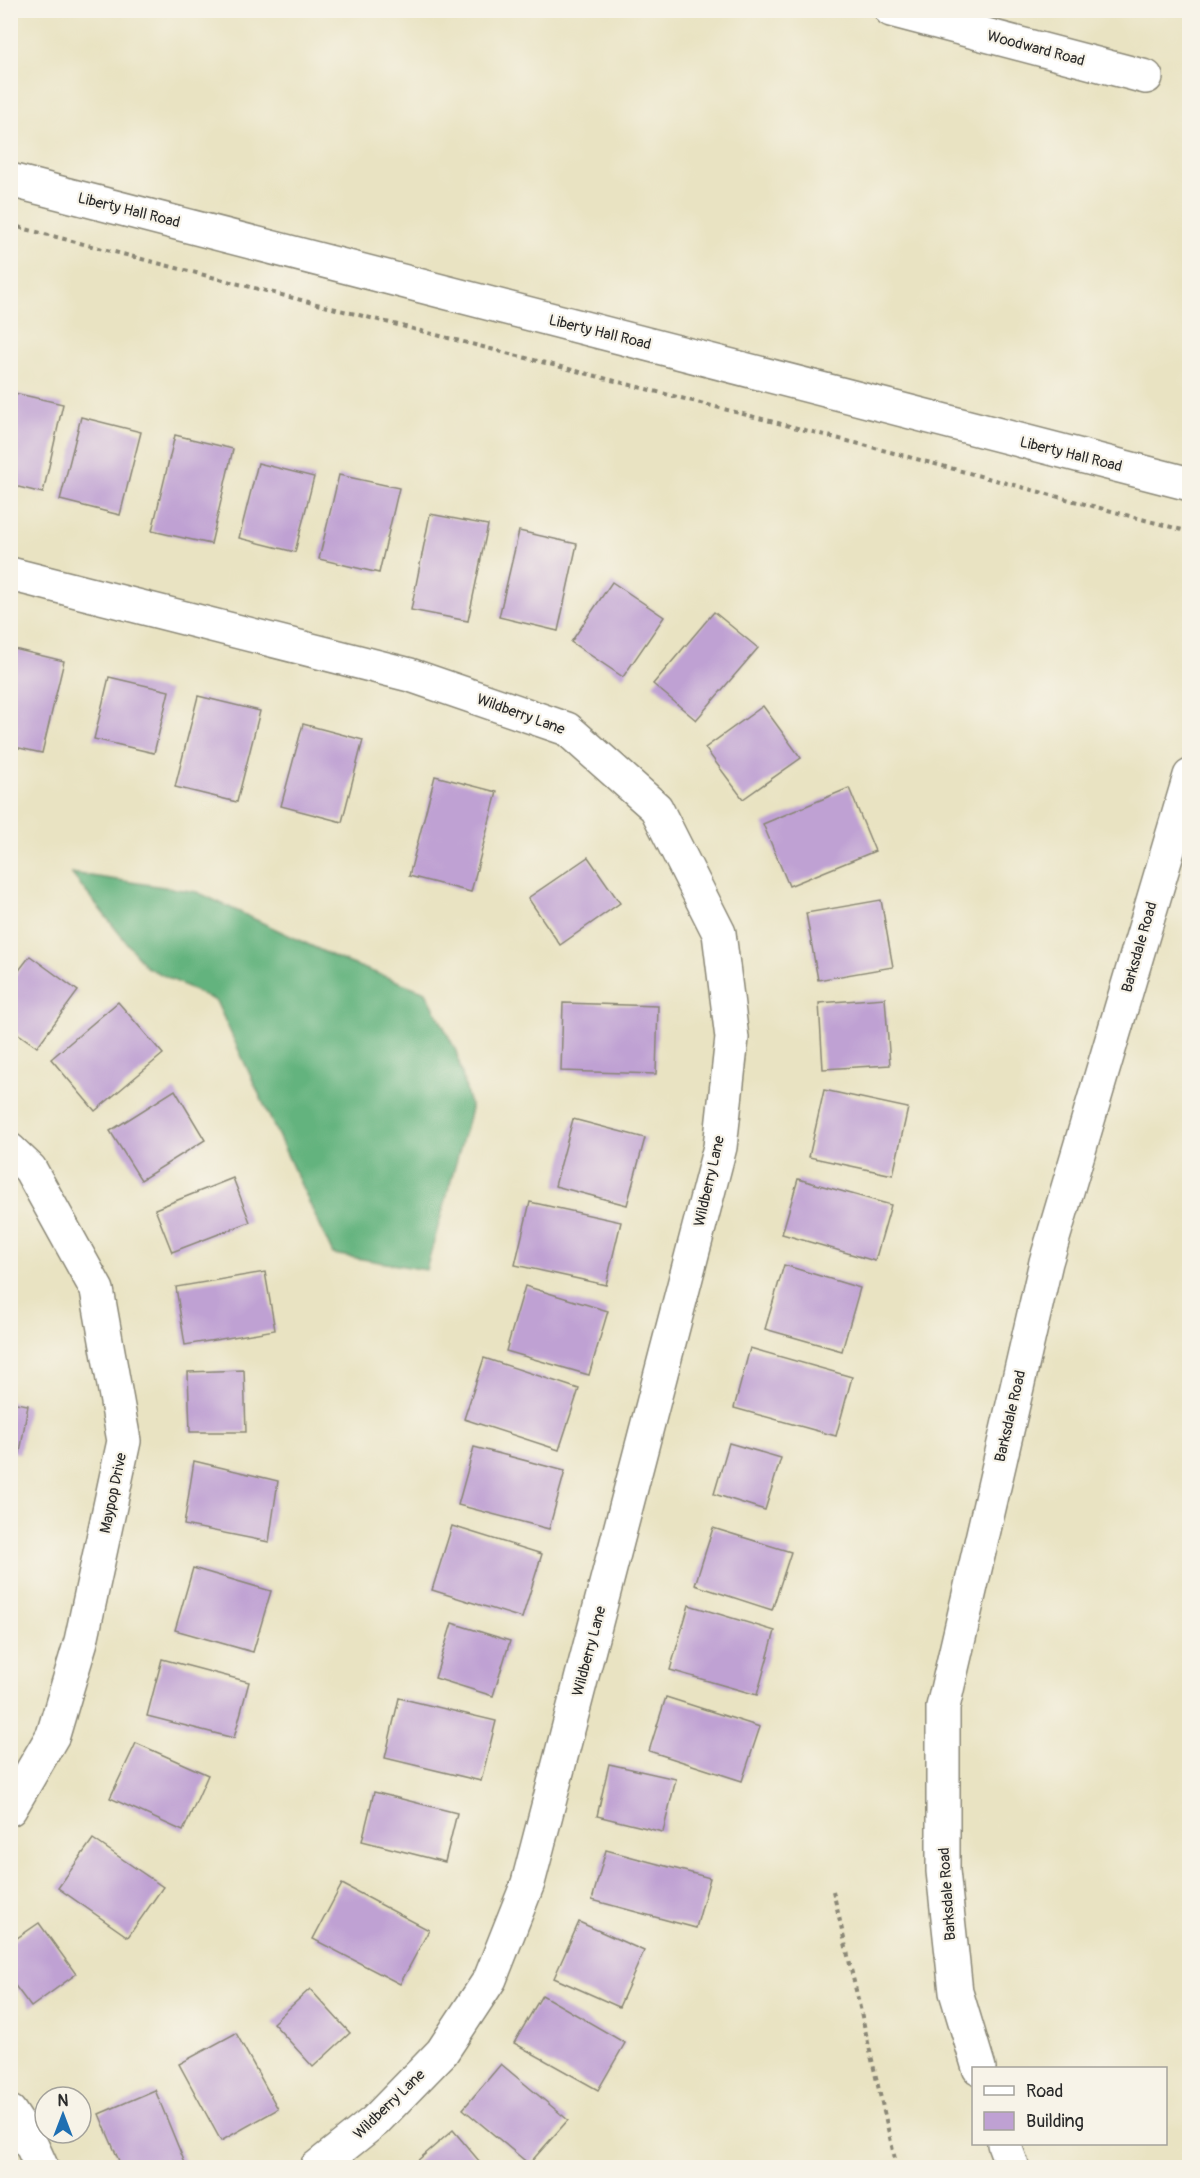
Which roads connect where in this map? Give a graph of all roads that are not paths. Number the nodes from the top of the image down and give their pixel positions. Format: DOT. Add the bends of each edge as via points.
graph roads {
  1 [pos="891,10"];
  2 [pos="1146,77"];
  3 [pos="10,180"];
  4 [pos="1190,484"];
  5 [pos="10,574"];
  6 [pos="1190,776"];
  7 [pos="10,1150"];
  8 [pos="10,1809"];
  9 [pos="979,2067"];
  10 [pos="10,2112"];
  11 [pos="1004,2145"];
  12 [pos="42,2168"];
  13 [pos="316,2168"];
  14 [pos="1013,2168"];
  1 -- 2 [label="street, Woodward Road"];
  3 -- 4 [label="street, Liberty Hall Road"];
  5 -- 13 [label="street, Wildberry Lane" via="410,675 567,729 656,808 718,933 732,1038 720,1147 528,1883 490,1979 442,2052 375,2121"];
  6 -- 9 [label="street, Barksdale Road" via="1046,1262 943,1707 943,1871 956,1992"];
  7 -- 8 [label="street, Maypop Drive" via="30,1169 97,1290 124,1441 81,1641 53,1735"];
  10 -- 12 [label="street"];
  11 -- 14 [label="street"];
}
